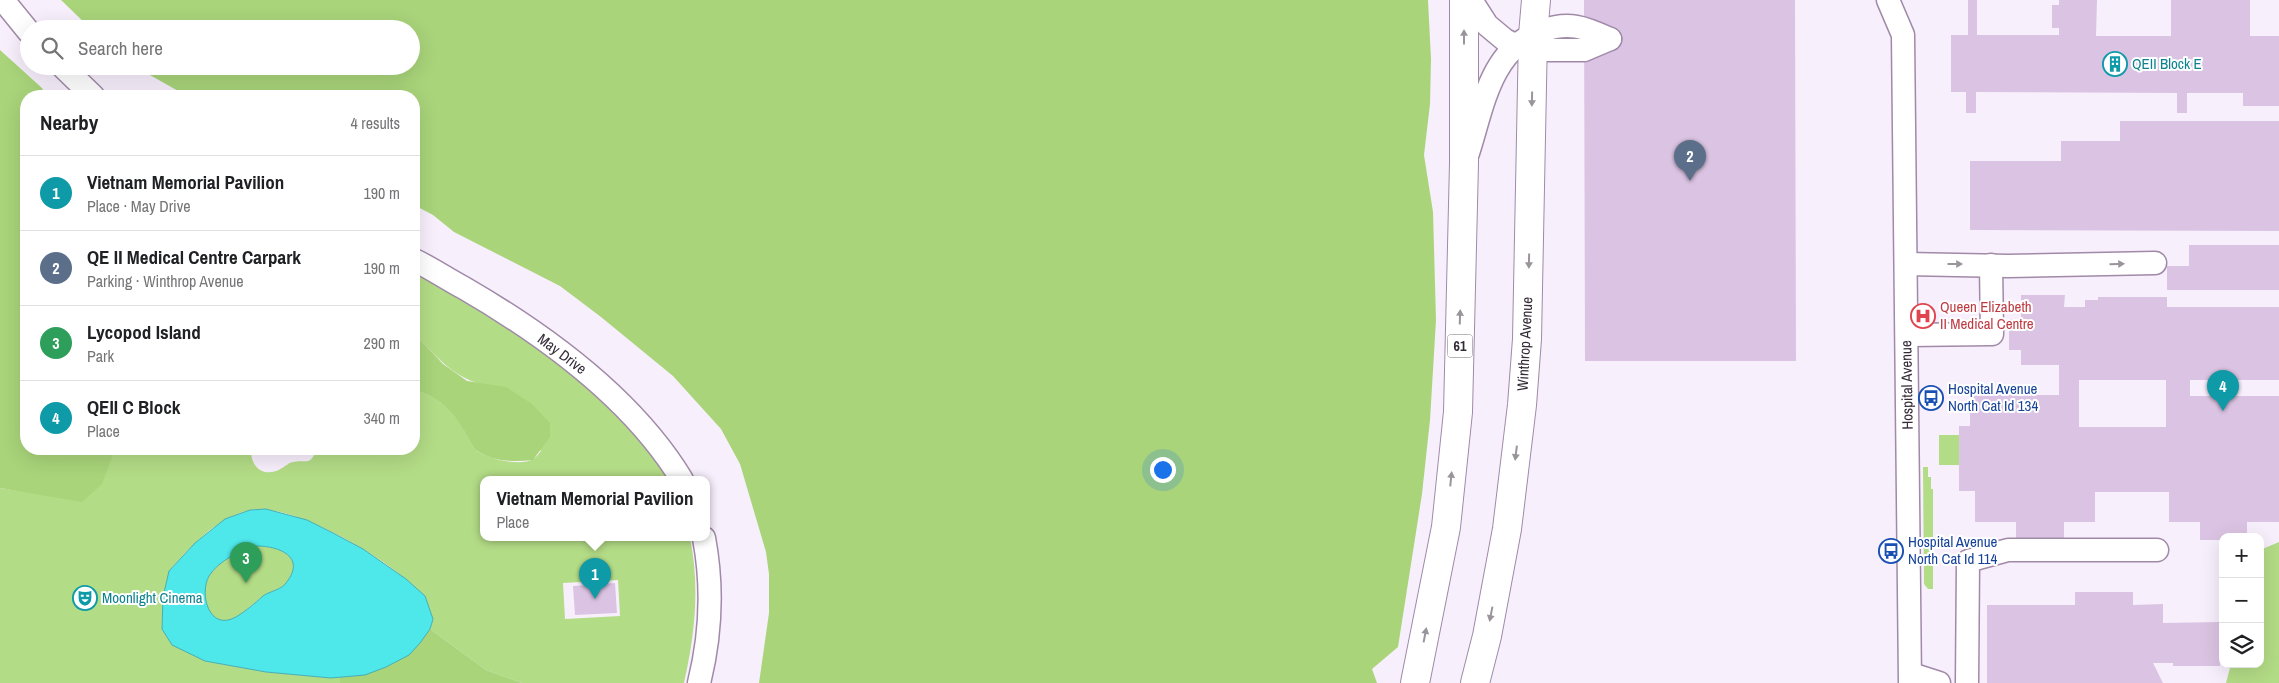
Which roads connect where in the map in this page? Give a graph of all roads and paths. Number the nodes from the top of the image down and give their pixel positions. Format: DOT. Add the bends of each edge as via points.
graph roads {
  1 [pos="3,0"];
  2 [pos="1464,0"];
  3 [pos="1471,0"];
  4 [pos="1536,0"];
  5 [pos="1888,0"];
  6 [pos="20,21"];
  7 [pos="1534,39"];
  8 [pos="71,75"];
  9 [pos="87,90"];
  10 [pos="1464,163"];
  11 [pos="420,263"];
  12 [pos="1906,264"];
  13 [pos="2155,264"];
  14 [pos="1991,265"];
  15 [pos="1907,335"];
  16 [pos="680,476"];
  17 [pos="704,541"];
  18 [pos="2157,550"];
  19 [pos="1910,678"];
  20 [pos="699,683"];
  21 [pos="1415,683"];
  22 [pos="1475,683"];
  23 [pos="1939,683"];
  24 [pos="1967,683"];
  1 -- 6 [label="street"];
  10 -- 2 [label="main road, 61, one-way"];
  3 -- 7 [label="street" via="1487,25 1505,40"];
  4 -- 7 [label="main road, Winthrop Avenue"];
  5 -- 12 [label="street, Hospital Avenue" via="1903,35"];
  7 -- 10 [label="street" via="1503,58 1494,73"];
  7 -- 22 [label="main road, Winthrop Avenue, one-way" via="1527,339 1522,405 1507,529"];
  8 -- 9 [label="street"];
  21 -- 10 [label="main road, 61, one-way" via="1446,527 1458,412"];
  11 -- 16 [label="street, May Drive" via="501,310 587,372 669,457"];
  12 -- 14 [label="street, one-way"];
  12 -- 15 [label="street, Hospital Avenue"];
  14 -- 13 [label="street, one-way"];
  14 -- 15 [label="street" via="1992,334"];
  15 -- 19 [label="street, Hospital Avenue"];
  17 -- 20 [label="street" via="710,598 706,655"];
  18 -- 24 [label="street" via="2008,550 1968,561"];
  19 -- 23 [label="street"];
}
